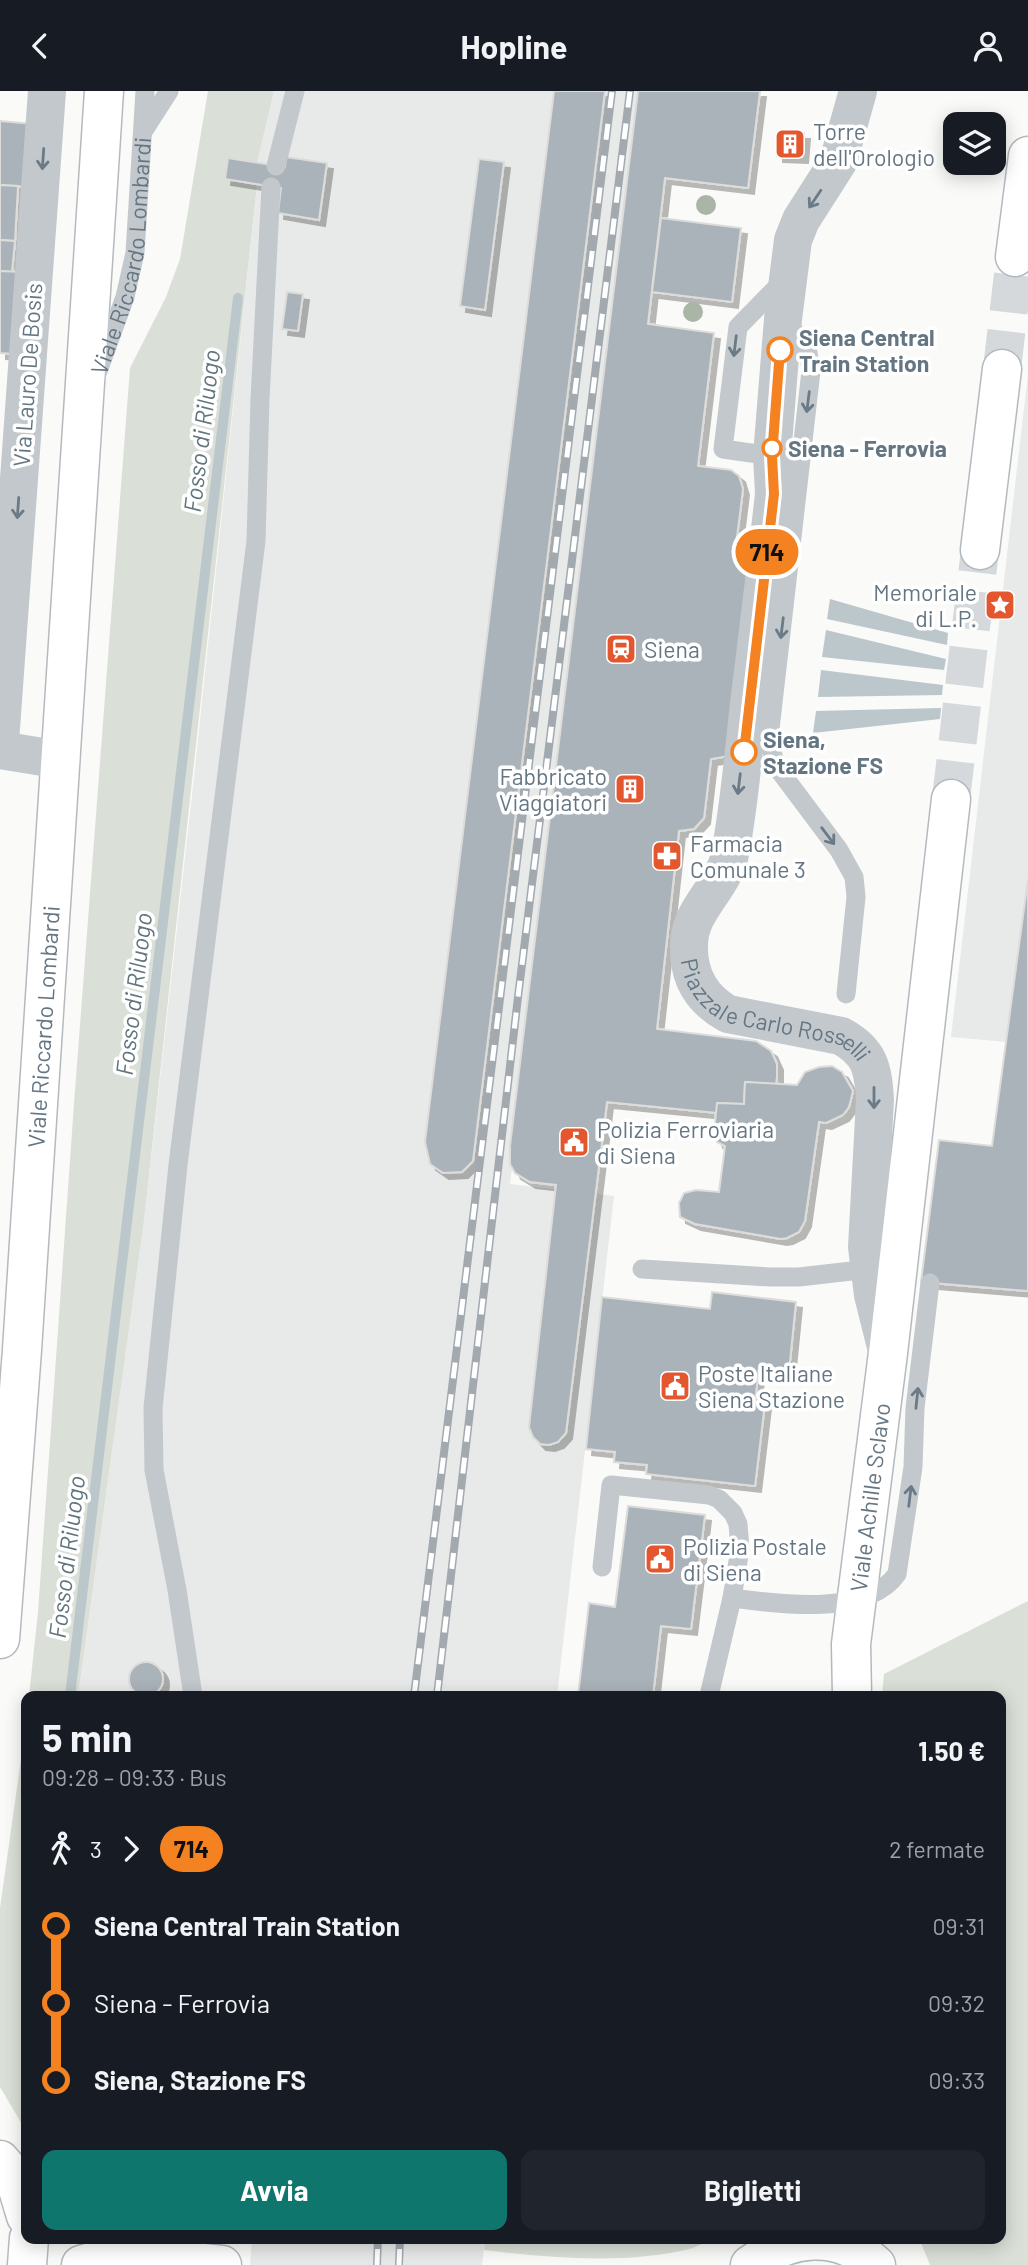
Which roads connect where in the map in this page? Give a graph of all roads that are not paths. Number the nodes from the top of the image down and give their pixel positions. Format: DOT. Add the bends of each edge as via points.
graph roads {
  1 [pos="47,91"];
  2 [pos="104,91"];
  3 [pos="145,91"];
  4 [pos="169,91"];
  5 [pos="295,91"];
  6 [pos="858,91"];
  7 [pos="142,134"];
  8 [pos="1028,156"];
  9 [pos="276,166"];
  10 [pos="271,187"];
  11 [pos="1014,257"];
  12 [pos="789,274"];
  13 [pos="783,319"];
  14 [pos="1002,369"];
  15 [pos="82,414"];
  16 [pos="772,456"];
  17 [pos="980,550"];
  18 [pos="0,742"];
  19 [pos="0,750"];
  20 [pos="61,760"];
  21 [pos="951,799"];
  22 [pos="845,994"];
  23 [pos="642,1269"];
  24 [pos="869,1269"];
  25 [pos="930,1283"];
  26 [pos="888,1353"];
  27 [pos="602,1567"];
  28 [pos="732,1598"];
  29 [pos="857,1598"];
  30 [pos="0,1639"];
  31 [pos="851,1644"];
  32 [pos="192,1691"];
  33 [pos="710,1691"];
  34 [pos="833,1691"];
  35 [pos="852,1691"];
  36 [pos="13,2174"];
  37 [pos="21,2199"];
  38 [pos="29,2244"];
  39 [pos="785,2244"];
  40 [pos="838,2244"];
  41 [pos="882,2244"];
  42 [pos="108,2246"];
  43 [pos="763,2252"];
  44 [pos="27,2265"];
  45 [pos="81,2265"];
  46 [pos="222,2265"];
  47 [pos="876,2265"];
  48 [pos="887,2265"];
  1 -- 18 [label="street, Via Lauro De Bosis, one-way"];
  2 -- 15 [label="main road, Viale Riccardo Lombardi"];
  3 -- 7 [label="lane, Viale Riccardo Lombardi"];
  4 -- 7 [label="lane"];
  5 -- 9 [label="lane"];
  6 -- 12 [label="street, Piazzale Carlo Rosselli, one-way" via="838,162 796,229"];
  7 -- 15 [label="lane, Viale Riccardo Lombardi" via="131,277"];
  8 -- 11 [label="main road"];
  10 -- 32 [label="lane" via="256,541 176,1179 153,1408 153,1470"];
  12 -- 13 [label="street, Piazzale Carlo Rosselli"];
  12 -- 16 [label="lane, one-way" via="738,327 723,449"];
  13 -- 16 [label="street, Piazzale Carlo Rosselli"];
  13 -- 22 [label="lane, one-way" via="807,347 811,371 771,748 776,766 854,877 856,897"];
  14 -- 17 [label="main road"];
  15 -- 20 [label="main road, Viale Riccardo Lombardi"];
  16 -- 24 [label="street, Piazzale Carlo Rosselli, one-way" via="774,494 729,855 726,871 692,925 690,963 699,990 728,1014 841,1036 857,1045 868,1061 875,1100"];
  19 -- 20 [label="street"];
  20 -- 30 [label="main road, Viale Riccardo Lombardi"];
  21 -- 26 [label="main road"];
  23 -- 24 [label="lane" via="770,1277"];
  24 -- 26 [label="street, Piazzale Carlo Rosselli"];
  29 -- 25 [label="lane, one-way" via="887,1586 897,1574 913,1467"];
  26 -- 29 [label="main road, Viale Achille Sclavo"];
  27 -- 28 [label="lane" via="611,1485 709,1495 726,1504 738,1524 740,1549"];
  28 -- 29 [label="lane" via="797,1605"];
  28 -- 33 [label="lane"];
  29 -- 31 [label="main road, Viale Achille Sclavo"];
  31 -- 34 [label="main road, Viale Achille Sclavo"];
  31 -- 35 [label="main road, Viale Achille Sclavo"];
  36 -- 37 [label="main road"];
  38 -- 44 [label="main road"];
  39 -- 43 [label="main road"];
  40 -- 47 [label="main road"];
  41 -- 48 [label="main road"];
  42 -- 45 [label="main road"];
  42 -- 46 [label="main road"];
}
